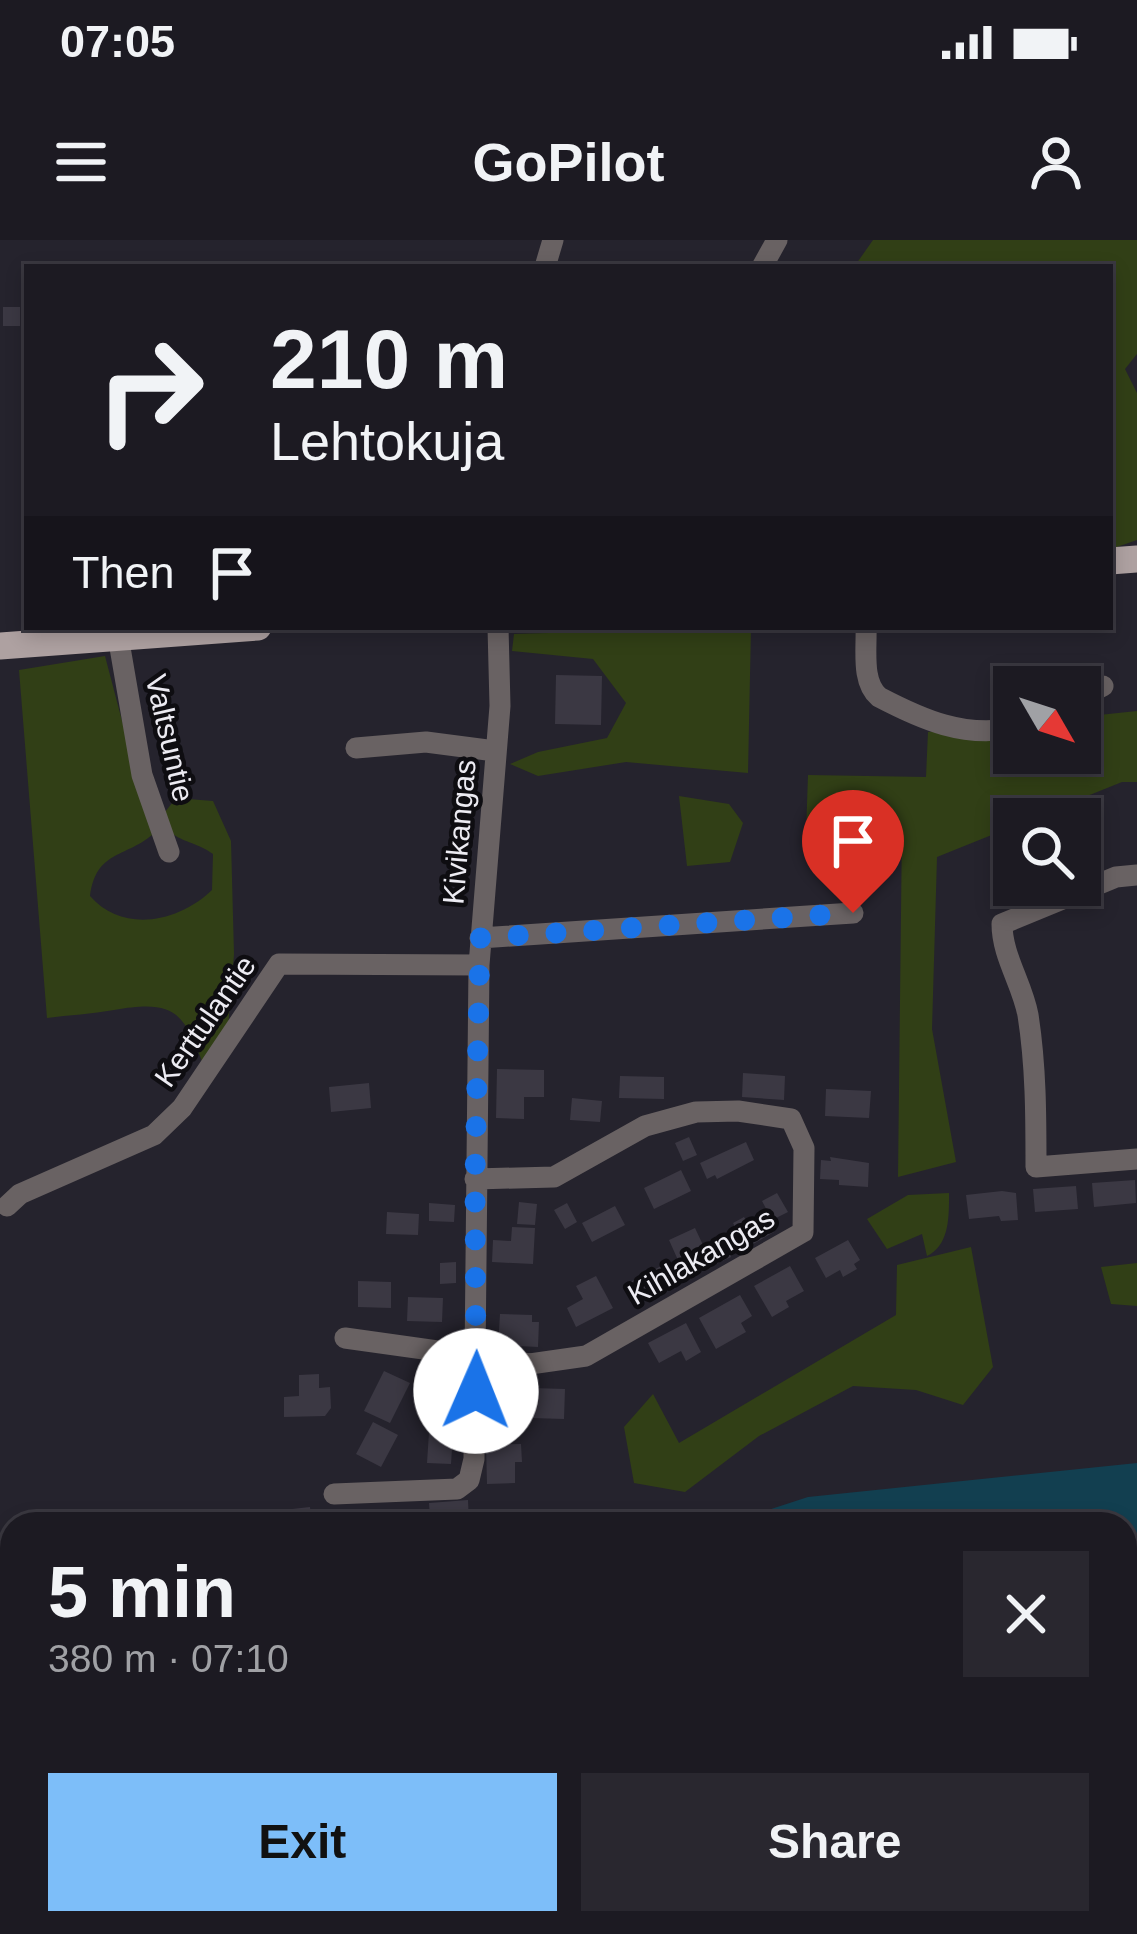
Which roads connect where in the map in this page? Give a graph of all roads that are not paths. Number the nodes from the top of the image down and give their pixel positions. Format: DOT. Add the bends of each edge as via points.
graph roads {
  1 [pos="211,630"];
  2 [pos="498,630"];
  3 [pos="866,630"];
  4 [pos="118,636"];
  5 [pos="0,646"];
  6 [pos="993,731"];
  7 [pos="356,748"];
  8 [pos="495,751"];
  9 [pos="169,852"];
  10 [pos="1137,875"];
  11 [pos="853,913"];
  12 [pos="480,938"];
  13 [pos="479,965"];
  14 [pos="1137,1159"];
  15 [pos="475,1178"];
  16 [pos="2,1202"];
  17 [pos="345,1338"];
  18 [pos="477,1357"];
  19 [pos="334,1494"];
  1 -- 4 [label="main road"];
  2 -- 8 [label="street, Kivikangas"];
  3 -- 6 [label="street" via="868,681 879,697 951,729"];
  4 -- 5 [label="main road"];
  4 -- 9 [label="street, Valtsuntie" via="142,775"];
  7 -- 8 [label="street" via="426,742"];
  8 -- 12 [label="street, Kivikangas"];
  10 -- 14 [label="street" via="1002,924 1002,941 1027,1008 1036,1167"];
  11 -- 12 [label="street"];
  12 -- 13 [label="street, Kivikangas"];
  13 -- 15 [label="street, Kivikangas"];
  13 -- 16 [label="street, Kerttulantie" via="279,964 182,1108 154,1135"];
  15 -- 18 [label="street, Kivikangas"];
  15 -- 18 [label="street, Kihlakangas" via="554,1177 645,1126 696,1112 791,1119 805,1148 803,1232 586,1356 530,1364"];
  17 -- 18 [label="street"];
  18 -- 19 [label="street, Kivikangas" via="469,1480 435,1493"];
}
